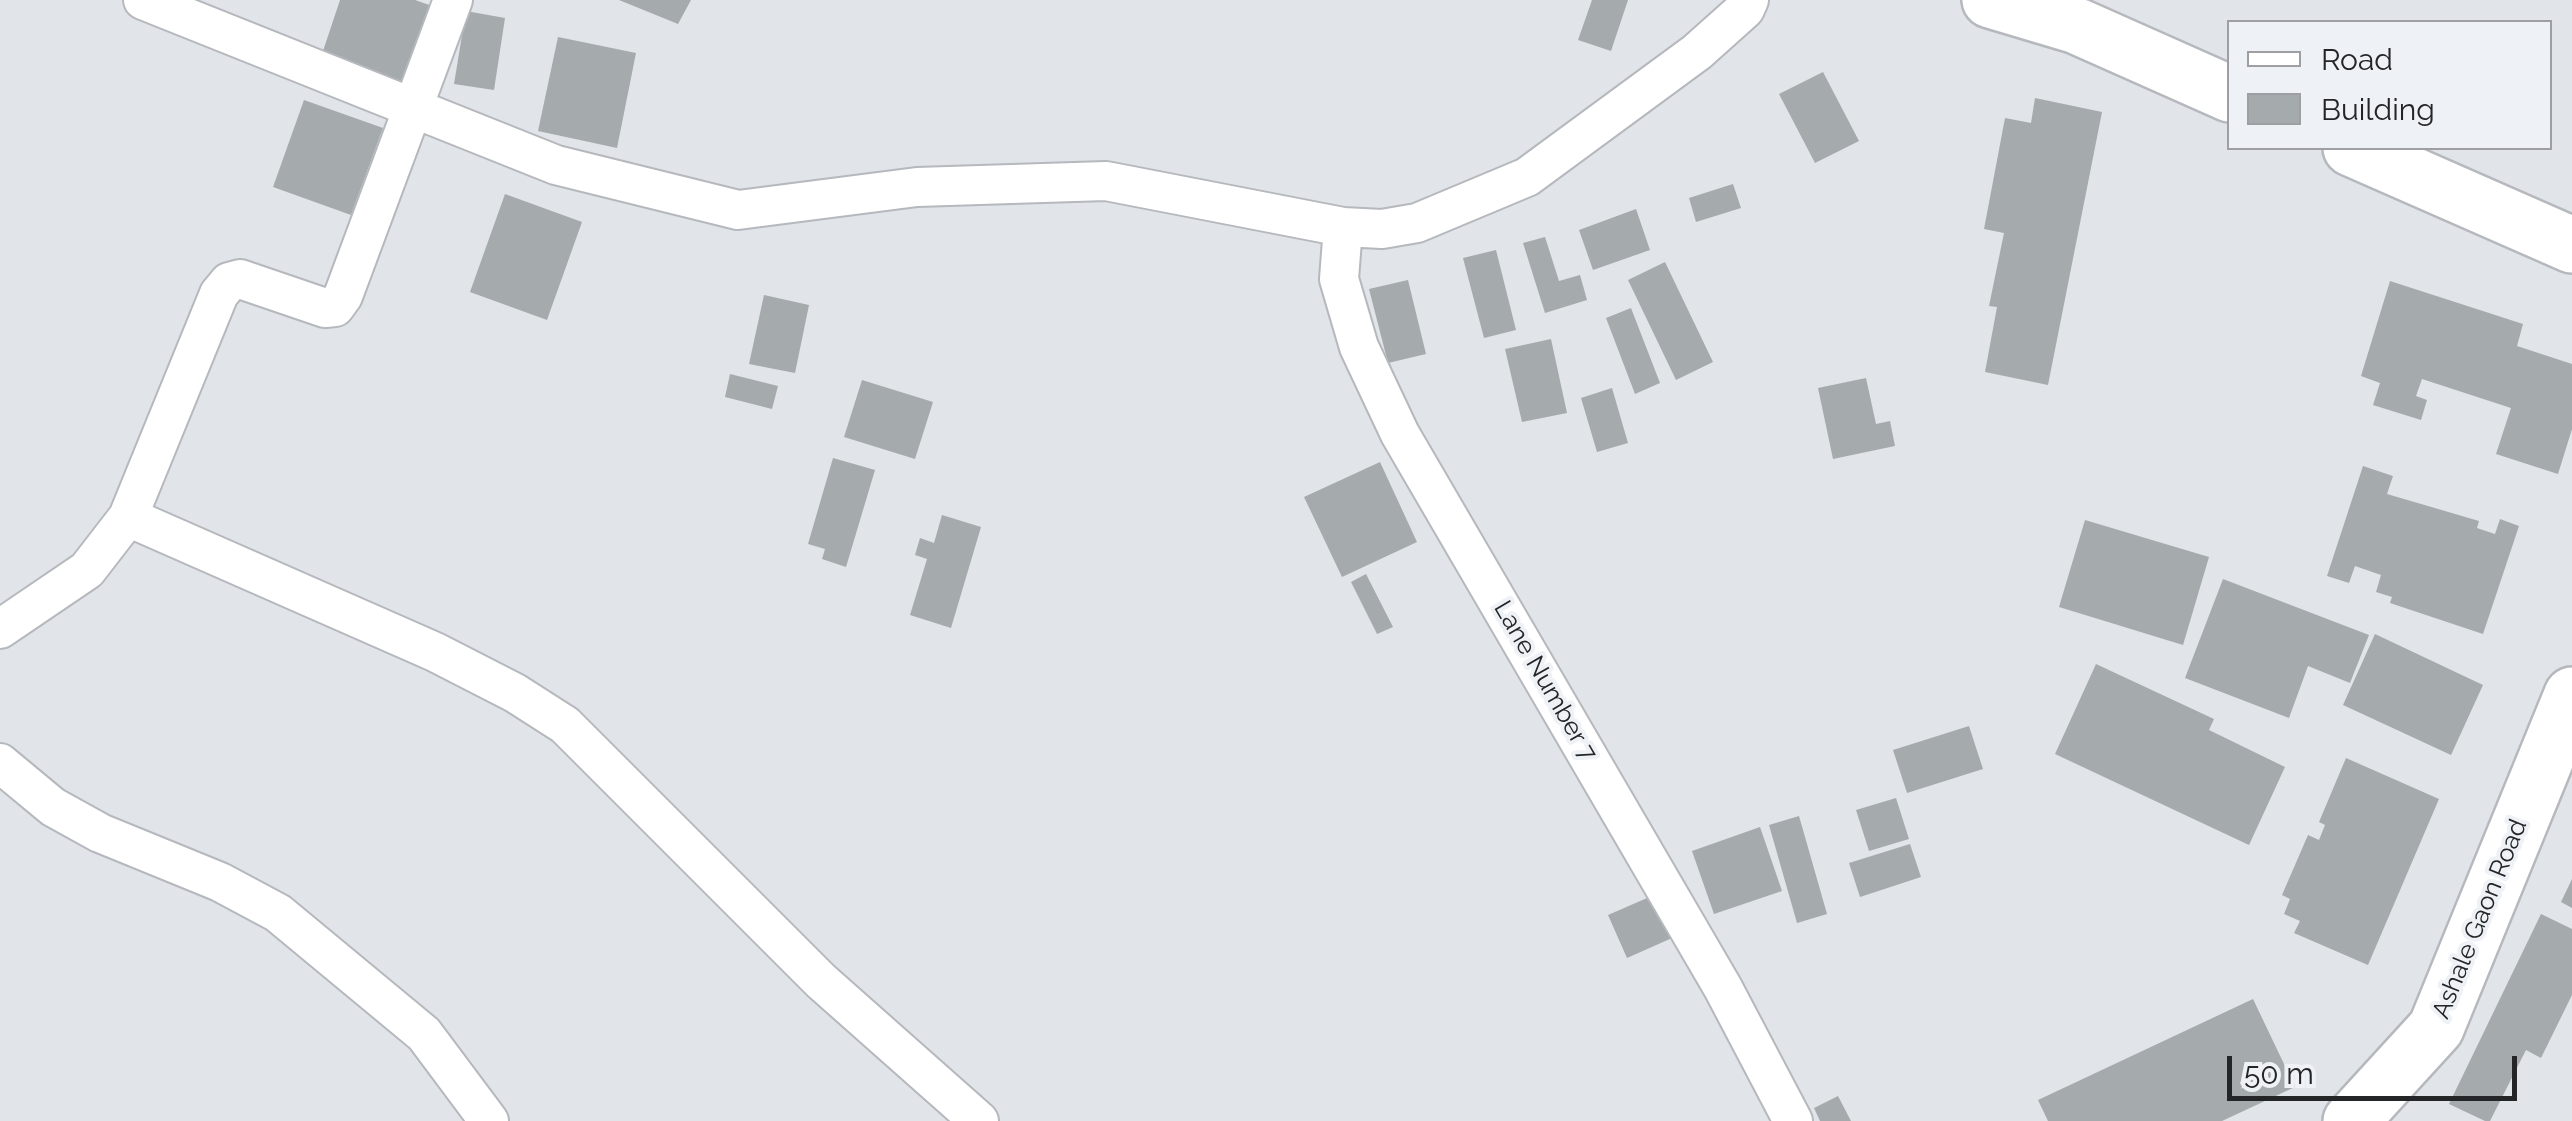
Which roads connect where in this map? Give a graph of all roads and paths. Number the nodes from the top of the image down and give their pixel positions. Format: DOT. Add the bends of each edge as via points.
graph roads {
  1 [pos="144,0"];
  2 [pos="453,0"];
  3 [pos="1749,0"];
  4 [pos="1990,0"];
  5 [pos="2081,13"];
  6 [pos="2227,92"];
  7 [pos="412,109"];
  8 [pos="2356,150"];
  9 [pos="1343,227"];
  10 [pos="2572,245"];
  11 [pos="128,517"];
  12 [pos="0,628"];
  13 [pos="2572,694"];
  14 [pos="0,763"];
  15 [pos="489,1121"];
  16 [pos="979,1121"];
  17 [pos="1792,1121"];
  18 [pos="2351,1121"];
  1 -- 7 [label="street"];
  2 -- 7 [label="street"];
  3 -- 9 [label="street" via="1697,52 1527,177 1417,223"];
  4 -- 5 [label="street"];
  5 -- 6 [label="street"];
  7 -- 9 [label="street" via="556,165 738,210 917,188 1106,181"];
  7 -- 11 [label="street" via="335,307 240,279 219,294"];
  8 -- 10 [label="street"];
  9 -- 17 [label="street, Lane Number 7" via="1339,279 1359,347 1400,434 1723,988"];
  11 -- 12 [label="street" via="86,570"];
  11 -- 16 [label="street" via="435,652 564,725 821,981"];
  13 -- 18 [label="street, Ashale Gaon Road" via="2436,1028"];
  14 -- 15 [label="street" via="53,807 100,833 278,913 424,1034"];
}
